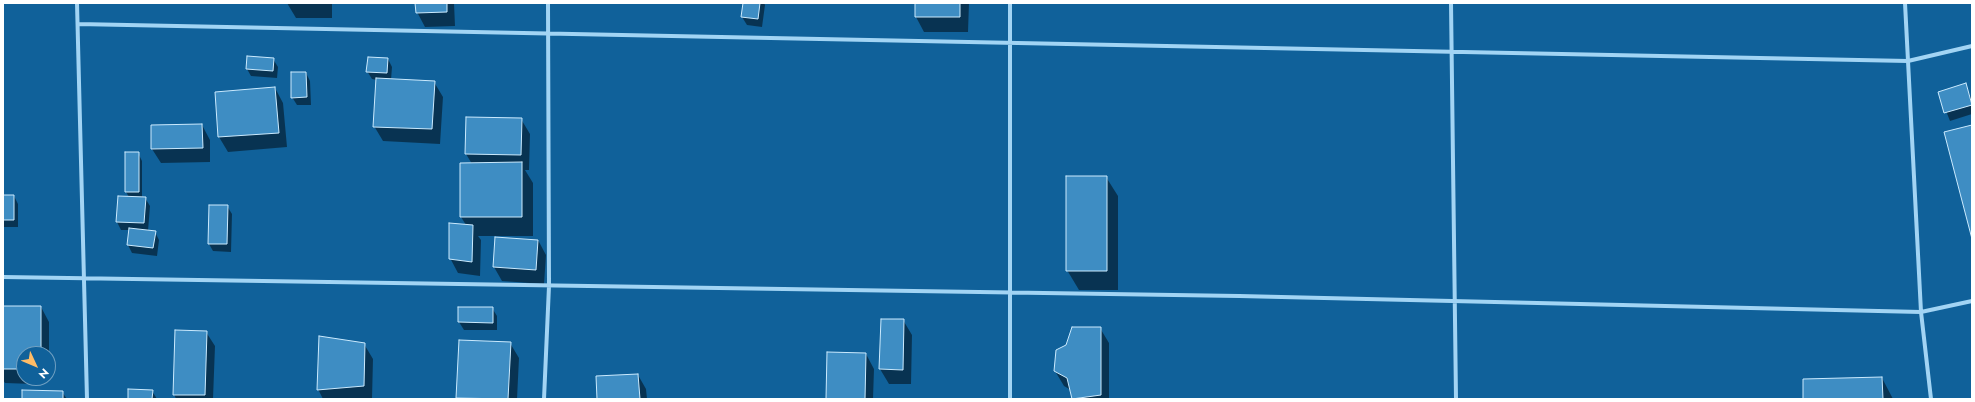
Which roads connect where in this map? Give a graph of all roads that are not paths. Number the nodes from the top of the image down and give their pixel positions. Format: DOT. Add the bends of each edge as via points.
graph roads {
  1 [pos="77,3"];
  2 [pos="548,3"];
  3 [pos="1010,3"];
  4 [pos="1451,3"];
  5 [pos="1905,3"];
  6 [pos="78,24"];
  7 [pos="548,33"];
  8 [pos="1009,42"];
  9 [pos="1972,46"];
  10 [pos="1452,52"];
  11 [pos="1908,61"];
  12 [pos="3,277"];
  13 [pos="84,278"];
  14 [pos="548,286"];
  15 [pos="1009,293"];
  16 [pos="1972,301"];
  17 [pos="1455,302"];
  18 [pos="1921,312"];
  19 [pos="87,399"];
  20 [pos="544,399"];
  21 [pos="1010,399"];
  22 [pos="1456,399"];
  23 [pos="1931,399"];
  1 -- 6 [label="street"];
  2 -- 7 [label="street"];
  3 -- 8 [label="street"];
  4 -- 10 [label="street"];
  5 -- 11 [label="street"];
  6 -- 7 [label="street"];
  6 -- 13 [label="street"];
  7 -- 8 [label="street"];
  7 -- 14 [label="street"];
  8 -- 10 [label="street"];
  8 -- 15 [label="street"];
  9 -- 11 [label="street"];
  10 -- 11 [label="street"];
  10 -- 17 [label="street"];
  11 -- 18 [label="street"];
  12 -- 13 [label="street"];
  13 -- 14 [label="street"];
  13 -- 19 [label="street"];
  14 -- 15 [label="street"];
  14 -- 20 [label="street"];
  15 -- 17 [label="street"];
  15 -- 21 [label="street"];
  16 -- 18 [label="street"];
  17 -- 18 [label="street"];
  17 -- 22 [label="street"];
  18 -- 23 [label="street"];
}
